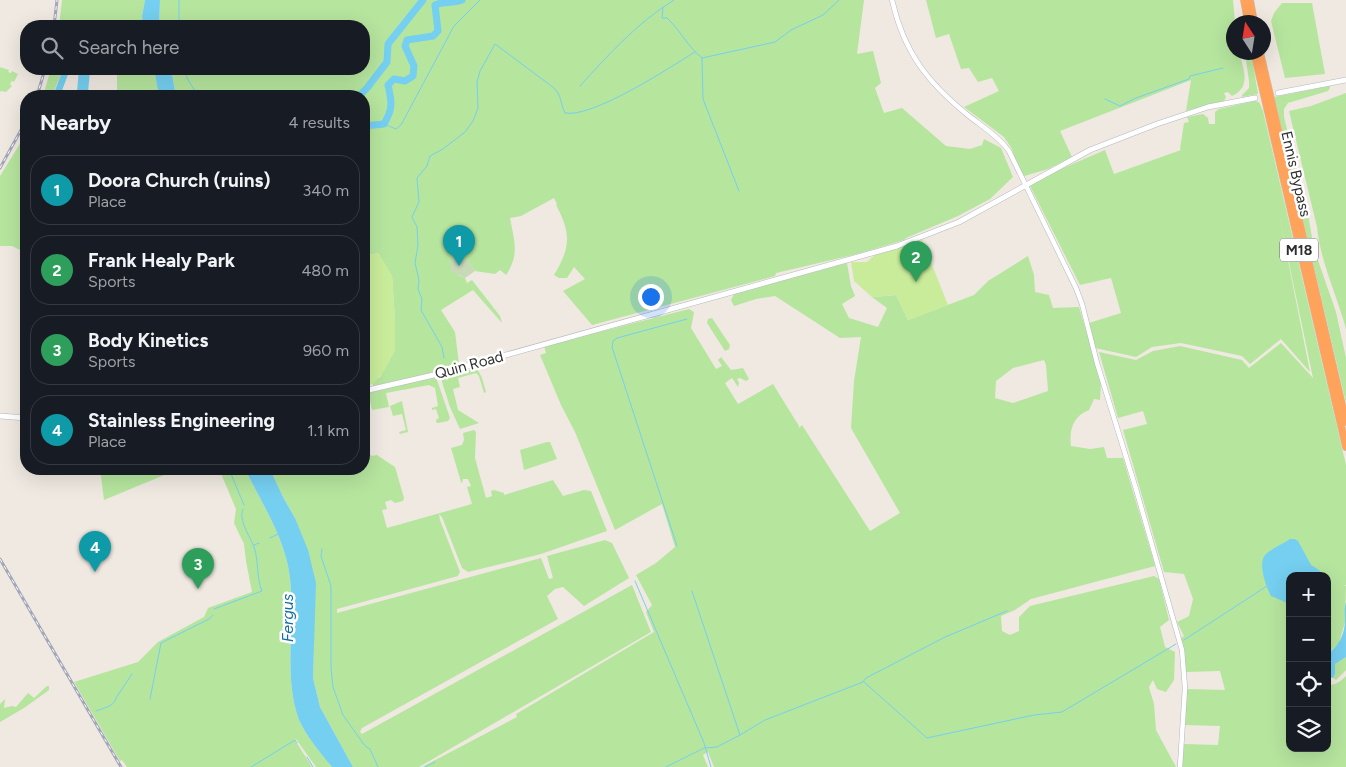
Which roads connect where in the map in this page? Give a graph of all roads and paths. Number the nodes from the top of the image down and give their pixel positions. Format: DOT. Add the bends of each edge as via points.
graph roads {
  1 [pos="892,0"];
  2 [pos="1244,0"];
  3 [pos="1250,0"];
  4 [pos="1247,15"];
  5 [pos="1253,15"];
  6 [pos="1256,60"];
  7 [pos="1262,60"];
  8 [pos="1346,80"];
  9 [pos="1278,93"];
  10 [pos="1255,98"];
  11 [pos="1025,185"];
  12 [pos="370,390"];
  13 [pos="0,416"];
  14 [pos="20,418"];
  15 [pos="1346,422"];
  16 [pos="1346,447"];
  17 [pos="1180,767"];
  1 -- 11 [label="street" via="906,41 926,76 1001,141"];
  2 -- 4 [label="highway"];
  3 -- 5 [label="highway"];
  6 -- 16 [label="highway, Ennis Bypass / M18"];
  7 -- 15 [label="highway, Ennis Bypass / M18"];
  8 -- 9 [label="main road"];
  10 -- 11 [label="main road, Quin Road" via="1208,107 1157,124 1090,150"];
  11 -- 12 [label="main road, Quin Road" via="959,222 898,246 438,374"];
  11 -- 17 [label="street" via="1082,304 1176,627 1182,650 1185,688"];
  13 -- 14 [label="main road"];
}
